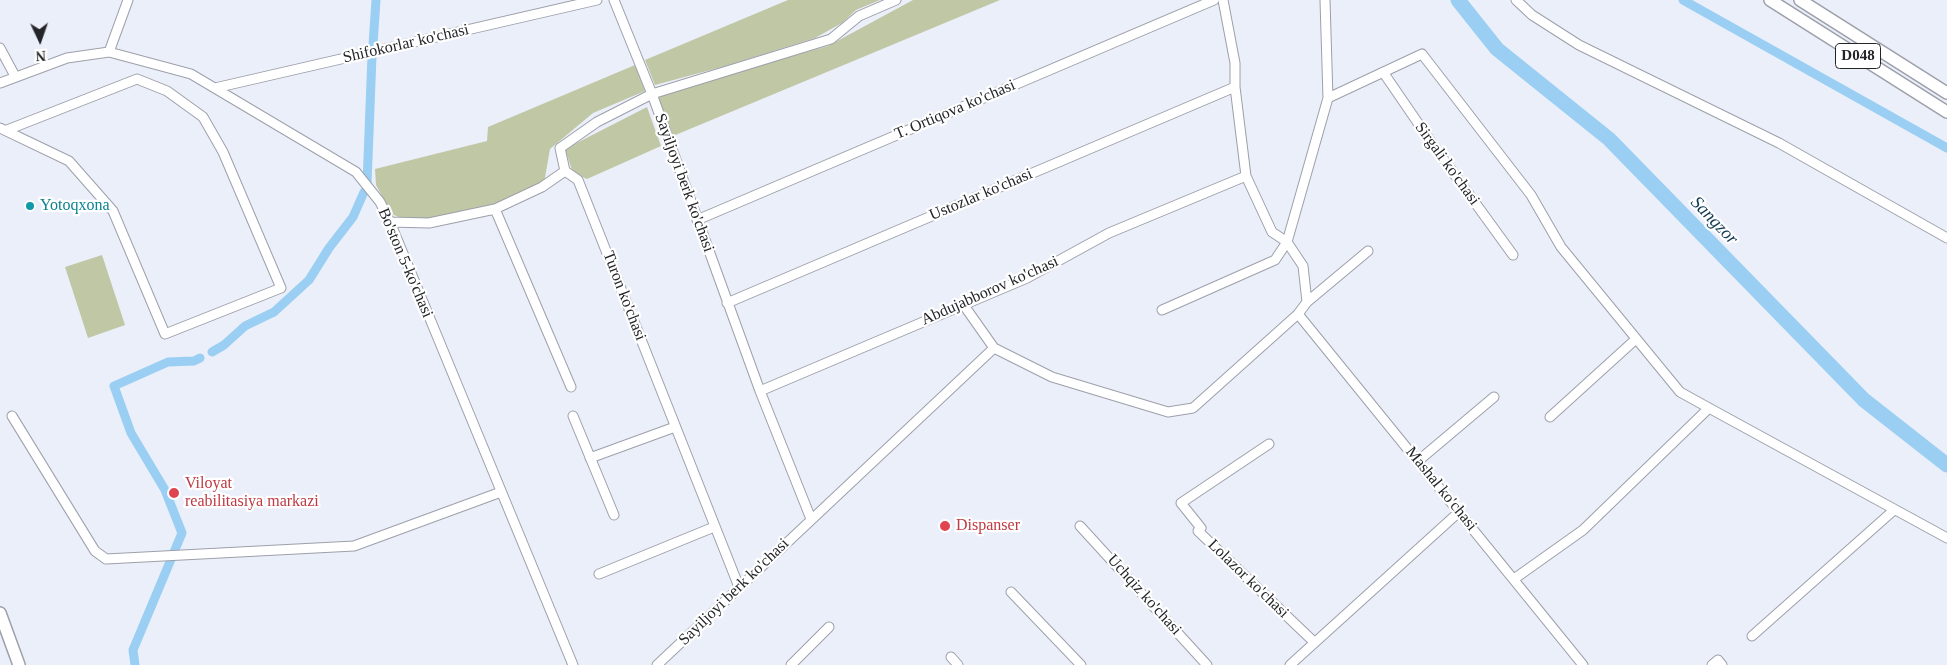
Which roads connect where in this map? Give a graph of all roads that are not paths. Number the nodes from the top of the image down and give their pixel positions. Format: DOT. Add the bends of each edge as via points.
graph roads {
  1 [pos="128,0"];
  2 [pos="597,0"];
  3 [pos="614,0"];
  4 [pos="896,0"];
  5 [pos="1214,0"];
  6 [pos="1223,0"];
  7 [pos="1325,0"];
  8 [pos="1516,0"];
  9 [pos="1770,0"];
  10 [pos="1800,0"];
  11 [pos="0,48"];
  12 [pos="109,52"];
  13 [pos="1383,72"];
  14 [pos="15,76"];
  15 [pos="0,83"];
  16 [pos="1235,87"];
  17 [pos="215,88"];
  18 [pos="1947,93"];
  19 [pos="652,94"];
  20 [pos="1328,98"];
  21 [pos="1947,112"];
  22 [pos="4,129"];
  23 [pos="566,171"];
  24 [pos="1246,176"];
  25 [pos="495,208"];
  26 [pos="696,220"];
  27 [pos="390,222"];
  28 [pos="1947,238"];
  29 [pos="1287,242"];
  30 [pos="1368,251"];
  31 [pos="1513,255"];
  32 [pos="727,302"];
  33 [pos="1306,302"];
  34 [pos="963,304"];
  35 [pos="1162,310"];
  36 [pos="1298,314"];
  37 [pos="1636,339"];
  38 [pos="994,348"];
  39 [pos="572,387"];
  40 [pos="760,391"];
  41 [pos="1494,397"];
  42 [pos="1709,408"];
  43 [pos="12,416"];
  44 [pos="573,416"];
  45 [pos="1550,418"];
  46 [pos="675,427"];
  47 [pos="1270,444"];
  48 [pos="590,458"];
  49 [pos="1418,461"];
  50 [pos="501,492"];
  51 [pos="1894,510"];
  52 [pos="1459,512"];
  53 [pos="614,515"];
  54 [pos="810,519"];
  55 [pos="1080,526"];
  56 [pos="714,527"];
  57 [pos="1947,538"];
  58 [pos="600,574"];
  59 [pos="1514,579"];
  60 [pos="739,587"];
  61 [pos="1012,592"];
  62 [pos="0,613"];
  63 [pos="829,627"];
  64 [pos="1752,636"];
  65 [pos="1314,642"];
  66 [pos="951,657"];
  67 [pos="19,665"];
  68 [pos="573,665"];
  69 [pos="657,665"];
  70 [pos="790,665"];
  71 [pos="958,665"];
  72 [pos="1081,665"];
  73 [pos="1207,665"];
  74 [pos="1290,665"];
  75 [pos="1583,665"];
  76 [pos="1712,665"];
  77 [pos="1722,665"];
  1 -- 12 [label="street"];
  2 -- 17 [label="street, Shifokorlar ko'chasi"];
  3 -- 19 [label="street"];
  4 -- 19 [label="street, Sayiljoyi berk ko'chasi" via="859,16 831,39"];
  5 -- 26 [label="street, T. Ortiqova ko'chasi"];
  6 -- 16 [label="street"];
  7 -- 20 [label="street"];
  8 -- 28 [label="street" via="1532,15 1579,45 1779,143"];
  9 -- 21 [label="main road, D048"];
  10 -- 18 [label="main road, D048"];
  11 -- 14 [label="street"];
  12 -- 14 [label="street, Bo'ston 5-ko'chasi" via="67,58"];
  12 -- 17 [label="street, Bo'ston 5-ko'chasi" via="191,74"];
  13 -- 20 [label="street"];
  13 -- 31 [label="street, Sirgali ko'chasi"];
  13 -- 37 [label="street" via="1422,54 1531,195 1561,247"];
  14 -- 15 [label="street, Bo'ston 5-ko'chasi"];
  16 -- 24 [label="street"];
  16 -- 32 [label="street, Ustozlar ko'chasi"];
  17 -- 27 [label="street, Bo'ston 5-ko'chasi" via="356,172 380,202"];
  19 -- 23 [label="street" via="597,122 560,148"];
  19 -- 26 [label="street, Sayiljoyi berk ko'chasi"];
  20 -- 29 [label="street"];
  22 -- 22 [label="street" via="69,161 113,211 165,334 281,288 223,152 203,117 168,91 137,79"];
  23 -- 25 [label="street" via="542,187"];
  23 -- 46 [label="street, Turon ko'chasi" via="578,180"];
  24 -- 29 [label="street" via="1272,232"];
  24 -- 34 [label="street, Abdujabborov ko'chasi" via="1109,233 1027,278"];
  25 -- 27 [label="street" via="429,223"];
  25 -- 39 [label="street"];
  26 -- 32 [label="street, Sayiljoyi berk ko'chasi"];
  27 -- 50 [label="street, Bo'ston 5-ko'chasi"];
  29 -- 33 [label="street" via="1303,266"];
  29 -- 35 [label="street" via="1275,260"];
  30 -- 33 [label="street"];
  32 -- 40 [label="street, Sayiljoyi berk ko'chasi"];
  33 -- 36 [label="street"];
  34 -- 38 [label="street"];
  34 -- 40 [label="street, Abdujabborov ko'chasi"];
  36 -- 38 [label="street" via="1194,408 1168,412 1052,377"];
  36 -- 49 [label="street, Mashal ko'chasi"];
  37 -- 42 [label="street" via="1680,392"];
  37 -- 45 [label="street"];
  38 -- 54 [label="street, Sayiljoyi berk ko'chasi"];
  40 -- 54 [label="street, Sayiljoyi berk ko'chasi"];
  41 -- 49 [label="street"];
  42 -- 51 [label="street"];
  42 -- 59 [label="street" via="1583,530"];
  43 -- 50 [label="street" via="95,550 106,559 354,546"];
  44 -- 48 [label="street"];
  46 -- 48 [label="street"];
  46 -- 56 [label="street, Turon ko'chasi"];
  47 -- 65 [label="street, Lolazor ko'chasi" via="1181,503 1202,528 1198,531"];
  48 -- 53 [label="street"];
  49 -- 52 [label="street, Mashal ko'chasi"];
  50 -- 68 [label="street, Bo'ston 5-ko'chasi"];
  51 -- 57 [label="street"];
  51 -- 64 [label="street"];
  52 -- 59 [label="street, Mashal ko'chasi"];
  52 -- 65 [label="street"];
  54 -- 60 [label="street, Sayiljoyi berk ko'chasi"];
  55 -- 73 [label="street, Uchqiz ko'chasi"];
  56 -- 58 [label="street"];
  56 -- 60 [label="street, Turon ko'chasi"];
  59 -- 75 [label="street, Mashal ko'chasi"];
  60 -- 69 [label="street, Sayiljoyi berk ko'chasi"];
  61 -- 72 [label="street"];
  62 -- 67 [label="main road"];
  63 -- 70 [label="street"];
  65 -- 74 [label="street"];
  66 -- 71 [label="street"];
  76 -- 77 [label="street" via="1718,660"];
}
